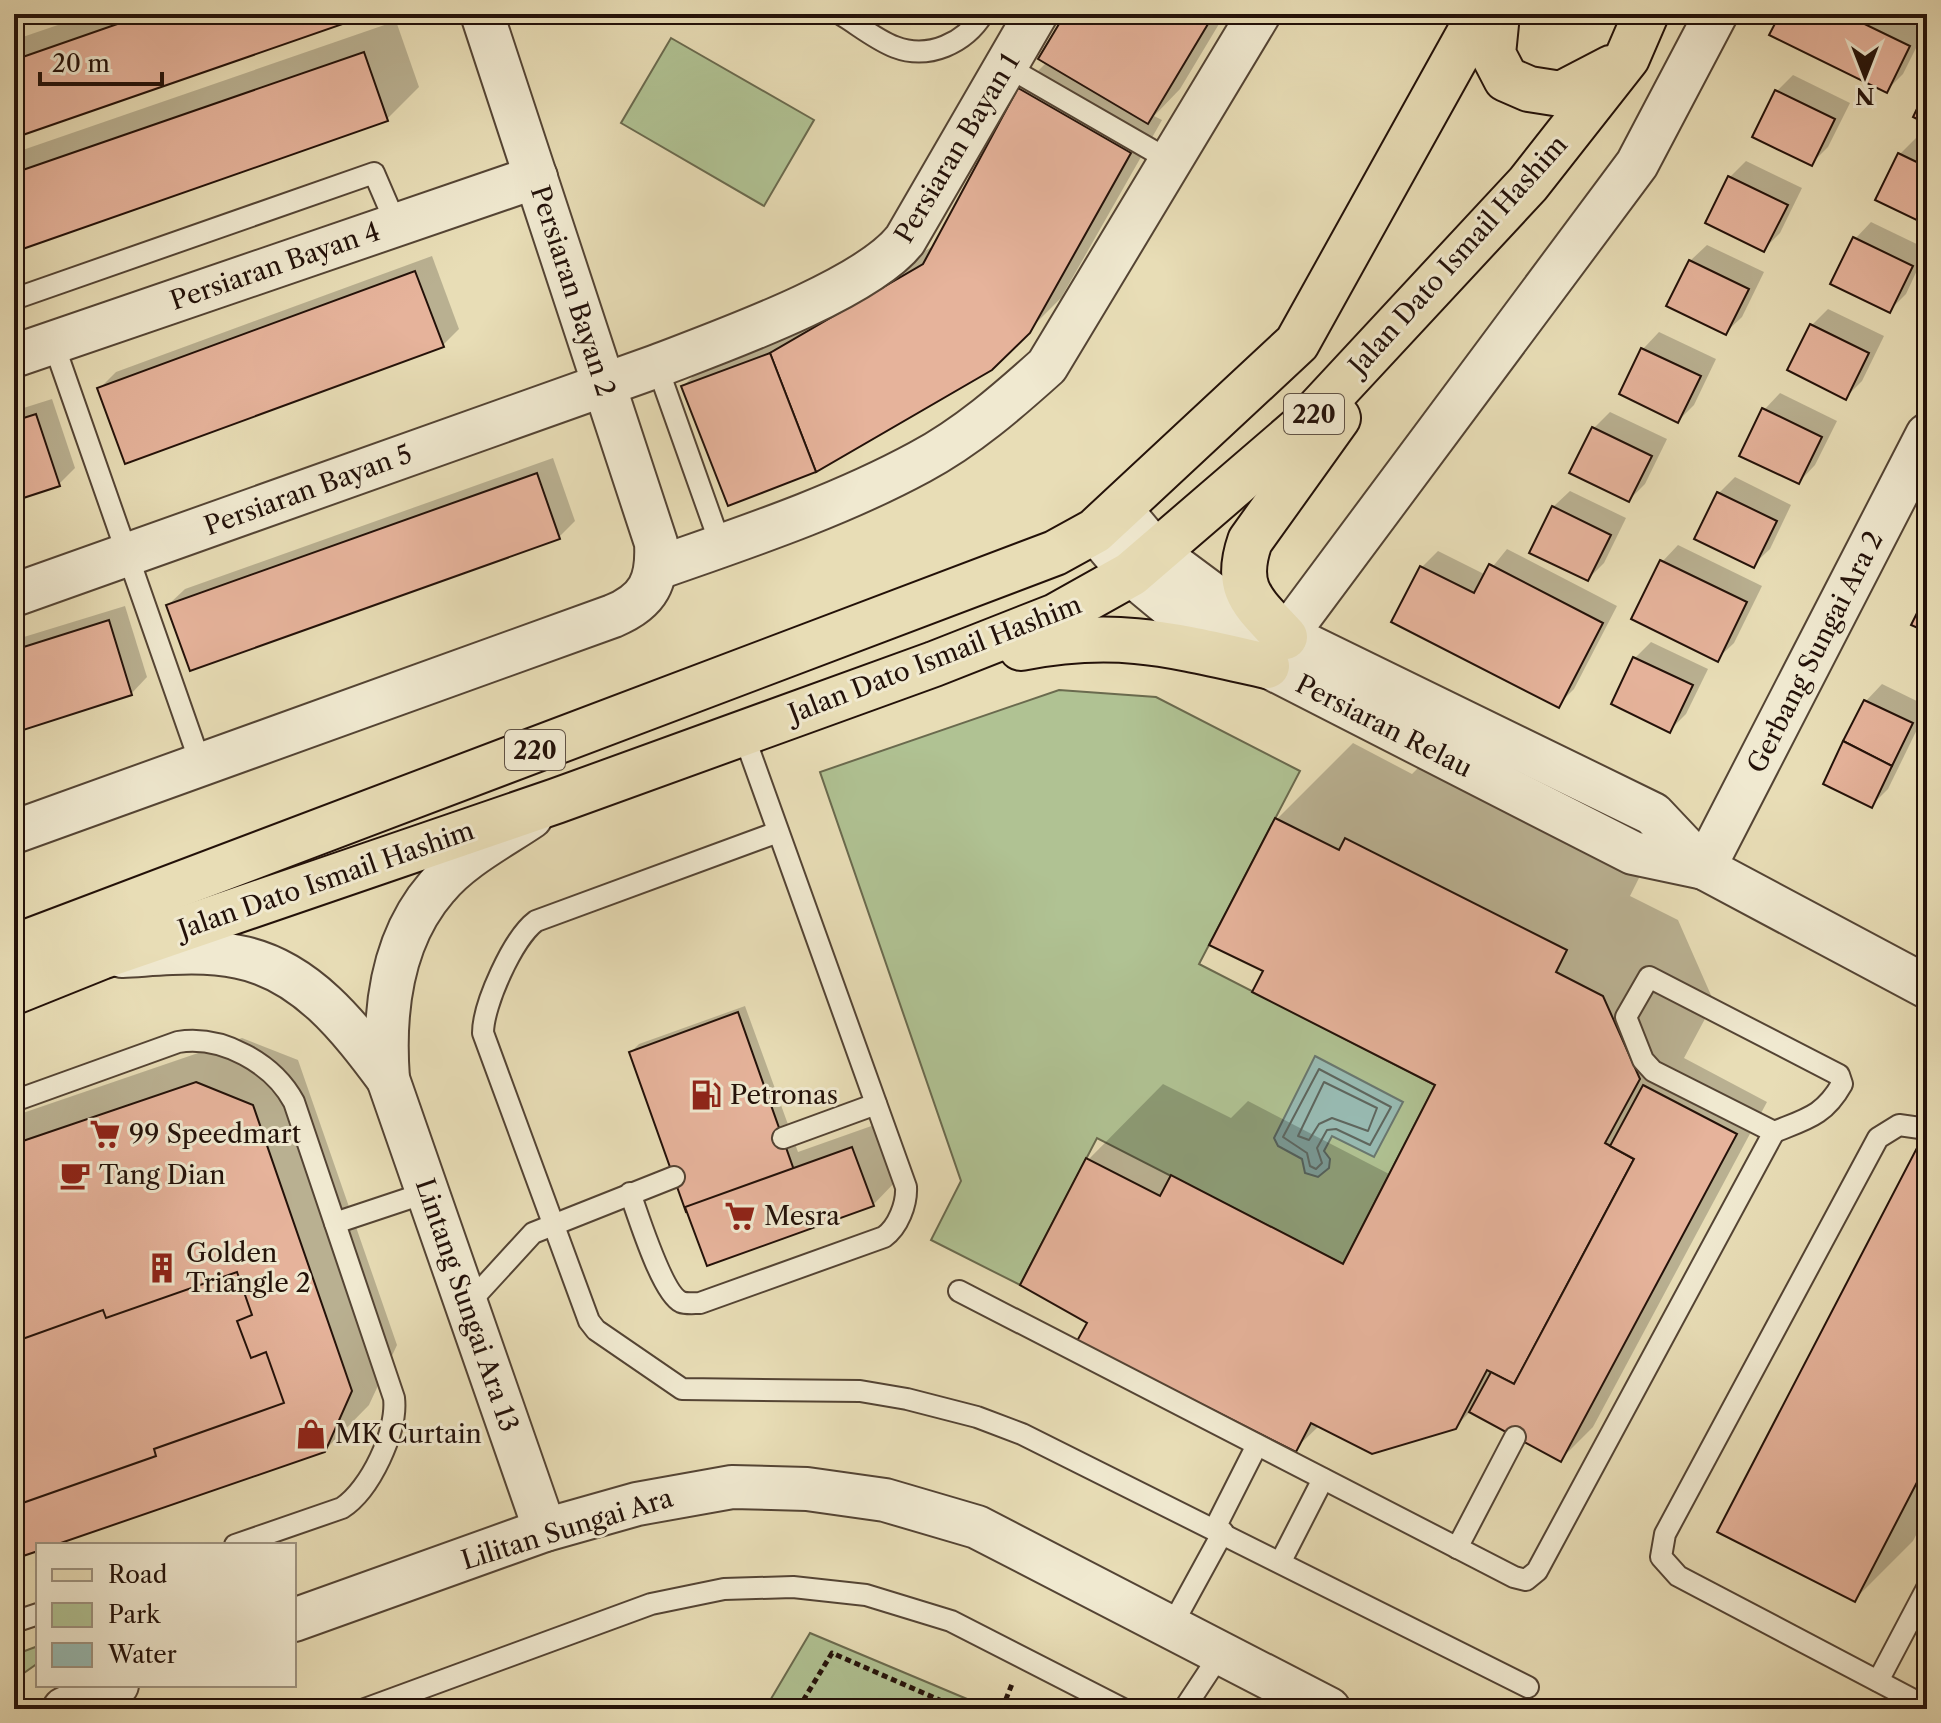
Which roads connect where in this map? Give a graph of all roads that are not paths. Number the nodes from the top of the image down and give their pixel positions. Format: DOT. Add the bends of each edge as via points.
graph roads {
  1 [pos="482,14"];
  2 [pos="840,14"];
  3 [pos="983,14"];
  4 [pos="1036,14"];
  5 [pos="1259,14"];
  6 [pos="1480,14"];
  7 [pos="1497,14"];
  8 [pos="1646,14"];
  9 [pos="1716,14"];
  10 [pos="1627,58"];
  11 [pos="1006,66"];
  12 [pos="1169,160"];
  13 [pos="536,177"];
  14 [pos="396,224"];
  15 [pos="1456,259"];
  16 [pos="14,299"];
  17 [pos="53,342"];
  18 [pos="14,356"];
  19 [pos="657,366"];
  20 [pos="603,385"];
  21 [pos="1927,435"];
  22 [pos="1107,520"];
  23 [pos="721,546"];
  24 [pos="129,554"];
  25 [pos="1144,563"];
  26 [pos="658,568"];
  27 [pos="14,595"];
  28 [pos="1276,652"];
  29 [pos="934,664"];
  30 [pos="743,733"];
  31 [pos="201,765"];
  32 [pos="556,801"];
  33 [pos="14,832"];
  34 [pos="778,832"];
  35 [pos="1704,868"];
  36 [pos="14,947"];
  37 [pos="101,957"];
  38 [pos="1927,987"];
  39 [pos="14,992"];
  40 [pos="388,1079"];
  41 [pos="14,1101"];
  42 [pos="876,1104"];
  43 [pos="1927,1129"];
  44 [pos="1774,1132"];
  45 [pos="783,1138"];
  46 [pos="674,1177"];
  47 [pos="428,1192"];
  48 [pos="630,1193"];
  49 [pos="335,1223"];
  50 [pos="554,1223"];
  51 [pos="959,1291"];
  52 [pos="467,1305"];
  53 [pos="1515,1437"];
  54 [pos="1257,1445"];
  55 [pos="1323,1479"];
  56 [pos="545,1530"];
  57 [pos="1219,1530"];
  58 [pos="241,1543"];
  59 [pos="1457,1548"];
  60 [pos="1281,1561"];
  61 [pos="1927,1588"];
  62 [pos="36,1615"];
  63 [pos="296,1619"];
  64 [pos="14,1622"];
  65 [pos="1171,1627"];
  66 [pos="1221,1653"];
  67 [pos="1878,1681"];
  68 [pos="113,1687"];
  69 [pos="1528,1687"];
  70 [pos="1927,1707"];
  71 [pos="64,1709"];
  72 [pos="365,1709"];
  73 [pos="1123,1709"];
  74 [pos="1184,1709"];
  75 [pos="1329,1709"];
  1 -- 13 [label="street, Persiaran Bayan 2"];
  2 -- 3 [label="lane" via="896,48 942,50 975,28"];
  4 -- 11 [label="street, Persiaran Bayan 1"];
  5 -- 12 [label="street"];
  6 -- 22 [label="main road, Jalan Dato Ismail Hashim / 220" via="1297,343"];
  7 -- 10 [label="main road" via="1493,54 1506,79 1529,89 1561,94"];
  8 -- 10 [label="main road, Jalan Dato Ismail Hashim / 220"];
  9 -- 28 [label="street" via="1637,164"];
  10 -- 15 [label="main road, Jalan Dato Ismail Hashim / 220" via="1528,184"];
  11 -- 12 [label="lane"];
  11 -- 19 [label="street, Persiaran Bayan 1" via="896,252 753,329"];
  12 -- 23 [label="street" via="1047,366 1003,406 921,462 805,516"];
  13 -- 14 [label="street, Persiaran Bayan 4"];
  13 -- 20 [label="street, Persiaran Bayan 2"];
  14 -- 16 [label="lane" via="374,173"];
  14 -- 17 [label="street, Persiaran Bayan 4"];
  15 -- 25 [label="main road, Jalan Dato Ismail Hashim / 220" via="1304,425"];
  15 -- 28 [label="main road" via="1250,541 1243,574 1246,593"];
  17 -- 18 [label="street, Persiaran Bayan 4"];
  17 -- 24 [label="lane"];
  19 -- 20 [label="street, Persiaran Bayan 1"];
  19 -- 23 [label="lane"];
  20 -- 24 [label="street, Persiaran Bayan 5"];
  20 -- 26 [label="street, Persiaran Bayan 2" via="656,543"];
  21 -- 35 [label="street, Gerbang Sungai Ara 2"];
  22 -- 25 [label="street, Persiaran Relau"];
  22 -- 36 [label="main road, Jalan Dato Ismail Hashim / 220" via="1055,553"];
  23 -- 26 [label="street"];
  24 -- 27 [label="street, Persiaran Bayan 5"];
  24 -- 31 [label="lane"];
  25 -- 28 [label="street, Persiaran Relau" via="1184,618"];
  25 -- 29 [label="main road, Jalan Dato Ismail Hashim / 220" via="1056,616"];
  26 -- 31 [label="street" via="631,608"];
  28 -- 29 [label="main road" via="1118,637 1066,639"];
  28 -- 35 [label="street, Persiaran Relau" via="1633,853"];
  29 -- 30 [label="main road, Jalan Dato Ismail Hashim / 220"];
  30 -- 32 [label="main road, Jalan Dato Ismail Hashim / 220"];
  30 -- 34 [label="lane"];
  31 -- 33 [label="street"];
  32 -- 37 [label="main road, Jalan Dato Ismail Hashim / 220"];
  32 -- 40 [label="street, Lintang Sungai Ara 13" via="476,854 438,885 416,914 390,993 385,1035"];
  34 -- 42 [label="lane"];
  34 -- 50 [label="lane" via="536,921 522,937 485,1008 483,1033"];
  35 -- 38 [label="street, Persiaran Relau"];
  37 -- 39 [label="main road, Jalan Dato Ismail Hashim / 220"];
  37 -- 40 [label="street, Lintang Sungai Ara 13" via="195,952 241,957 311,991"];
  40 -- 47 [label="street, Lintang Sungai Ara 13"];
  41 -- 49 [label="lane" via="178,1042 218,1043 283,1082"];
  42 -- 45 [label="lane"];
  42 -- 48 [label="lane" via="906,1194 894,1227 884,1237 700,1303 681,1302 667,1286"];
  43 -- 67 [label="lane" via="1899,1125 1878,1138 1665,1534 1661,1557 1678,1576"];
  44 -- 44 [label="lane" via="1647,1066 1626,1017 1649,977 1842,1079 1826,1109"];
  44 -- 59 [label="lane" via="1537,1571 1526,1580 1514,1577"];
  46 -- 48 [label="lane"];
  47 -- 49 [label="lane"];
  47 -- 52 [label="street, Lintang Sungai Ara 13"];
  48 -- 50 [label="lane"];
  49 -- 58 [label="lane" via="394,1398 394,1426 355,1500"];
  50 -- 52 [label="lane" via="524,1241"];
  50 -- 57 [label="lane" via="589,1321 682,1389 860,1391 977,1417"];
  51 -- 54 [label="lane"];
  52 -- 56 [label="street, Lintang Sungai Ara 13"];
  53 -- 59 [label="lane"];
  54 -- 55 [label="lane"];
  54 -- 57 [label="lane"];
  55 -- 59 [label="lane"];
  55 -- 60 [label="lane"];
  56 -- 63 [label="street, Lilitan Sungai Ara"];
  56 -- 65 [label="street, Lilitan Sungai Ara" via="637,1504 732,1487 807,1489 885,1500 977,1527"];
  57 -- 60 [label="lane"];
  57 -- 65 [label="lane"];
  60 -- 69 [label="lane"];
  61 -- 67 [label="lane"];
  62 -- 64 [label="lane"];
  65 -- 66 [label="street, Lilitan Sungai Ara"];
  66 -- 74 [label="lane"];
  66 -- 75 [label="street, Lilitan Sungai Ara"];
  67 -- 70 [label="lane"];
  68 -- 71 [label="street"];
  72 -- 73 [label="lane" via="651,1604 724,1589 793,1587 866,1595 951,1621"];
}
